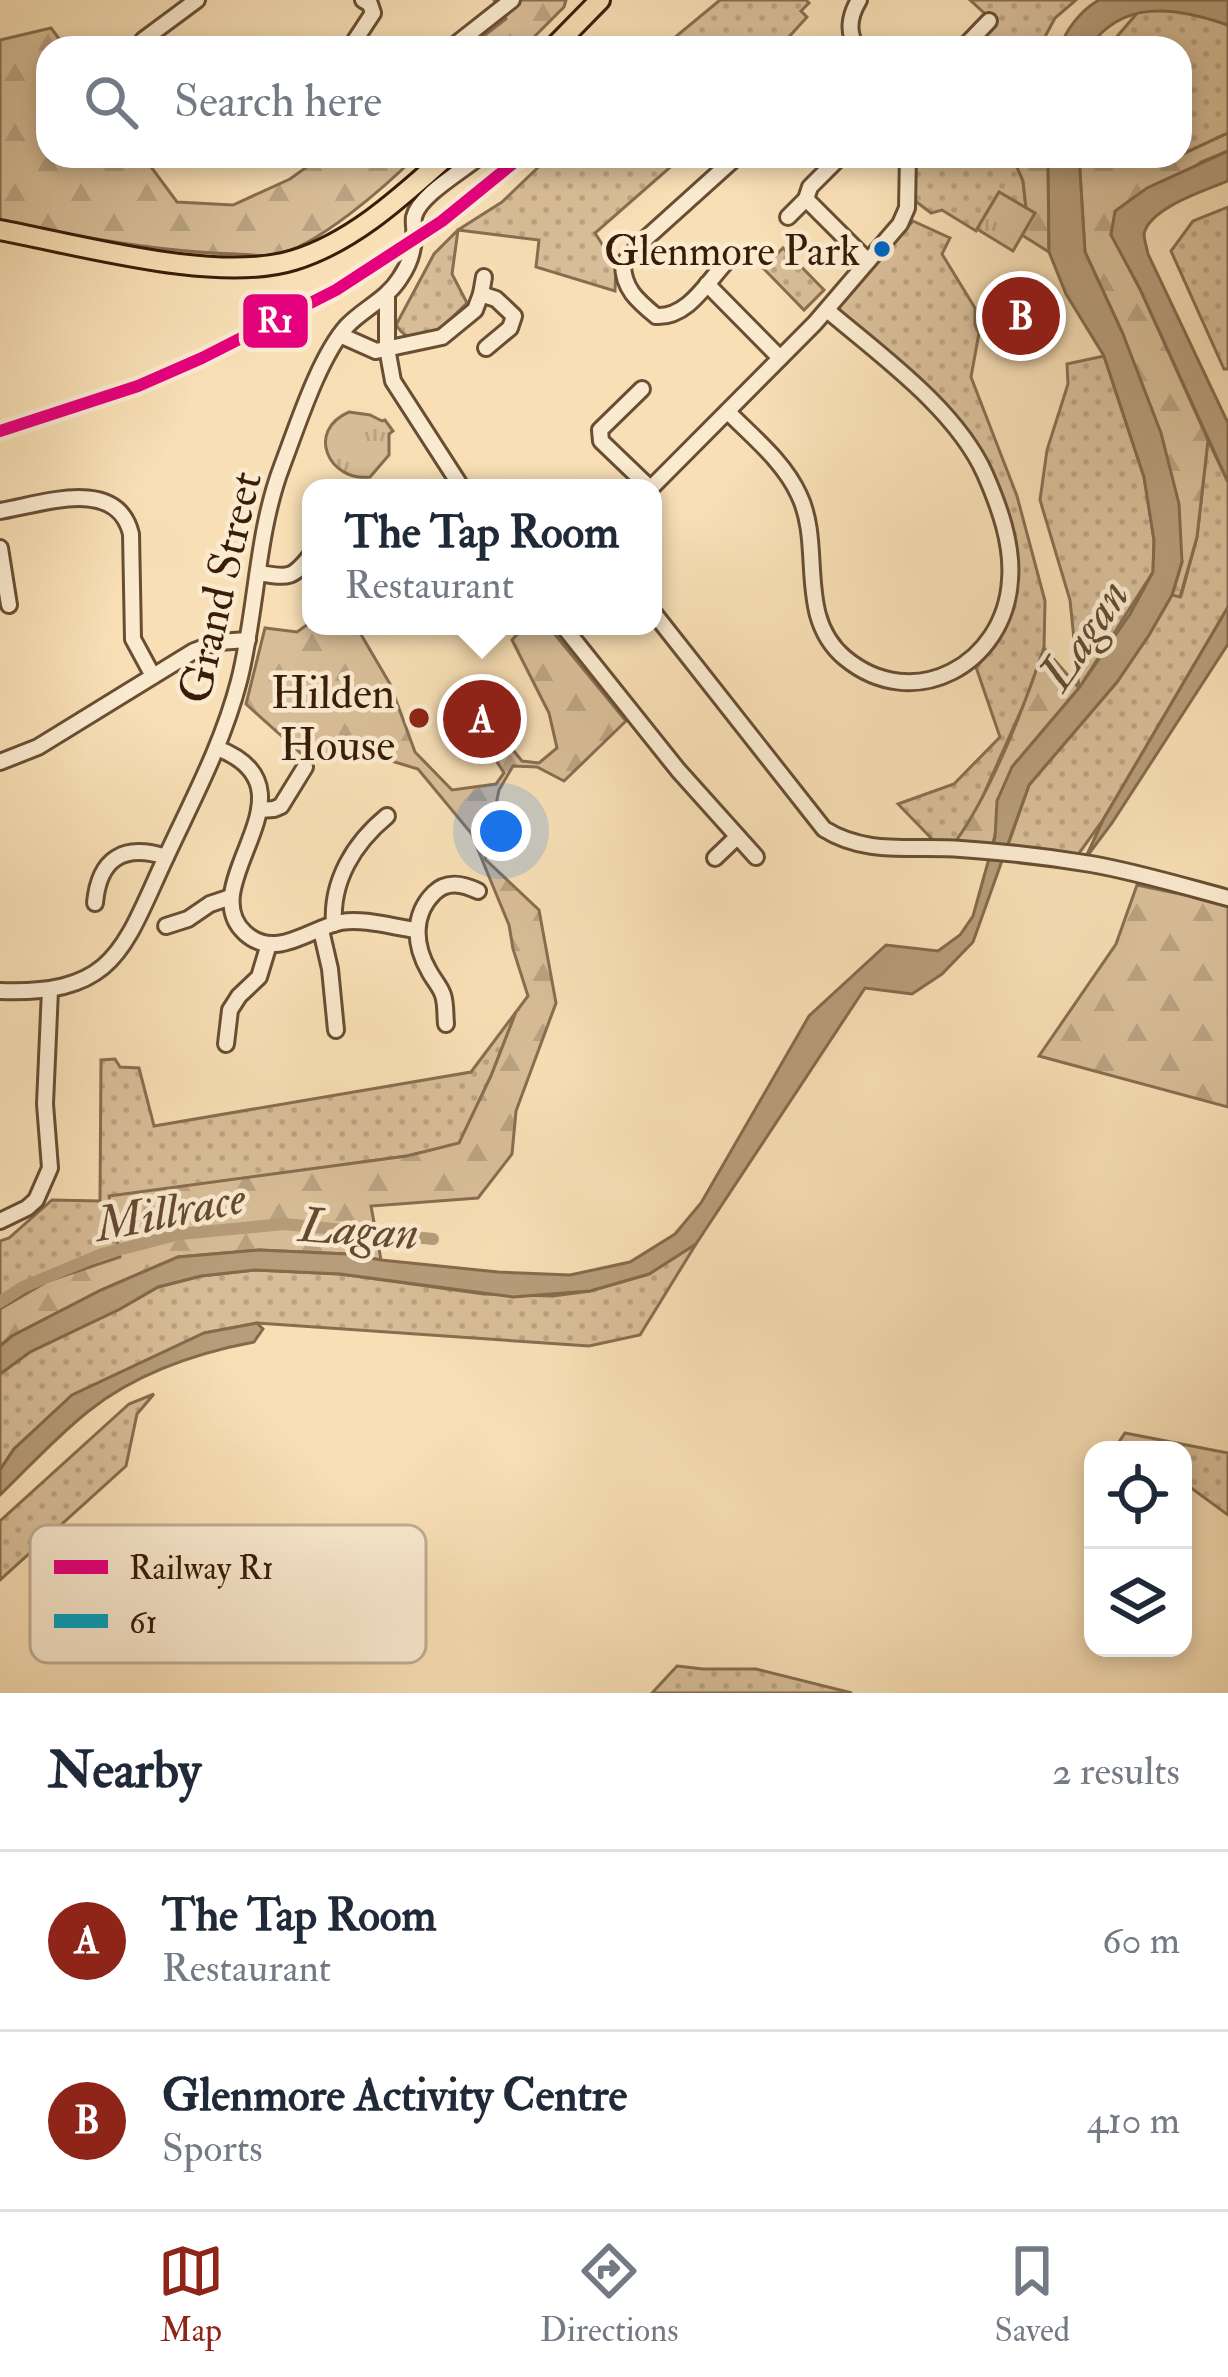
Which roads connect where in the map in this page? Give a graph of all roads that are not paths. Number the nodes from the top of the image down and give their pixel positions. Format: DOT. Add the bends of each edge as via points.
graph roads {
  1 [pos="197,0"];
  2 [pos="363,0"];
  3 [pos="512,0"];
  4 [pos="600,0"];
  5 [pos="860,0"];
  6 [pos="989,21"];
  7 [pos="148,36"];
  8 [pos="358,36"];
  9 [pos="467,36"];
  10 [pos="565,36"];
  11 [pos="850,36"];
  12 [pos="975,36"];
  13 [pos="432,168"];
  14 [pos="465,168"];
  15 [pos="724,168"];
  16 [pos="829,168"];
  17 [pos="908,168"];
  18 [pos="806,199"];
  19 [pos="788,217"];
  20 [pos="0,230"];
  21 [pos="729,259"];
  22 [pos="868,261"];
  23 [pos="484,277"];
  24 [pos="707,284"];
  25 [pos="387,293"];
  26 [pos="482,294"];
  27 [pos="826,310"];
  28 [pos="340,335"];
  29 [pos="387,348"];
  30 [pos="486,348"];
  31 [pos="780,358"];
  32 [pos="642,389"];
  33 [pos="728,412"];
  34 [pos="456,479"];
  35 [pos="641,479"];
  36 [pos="659,479"];
  37 [pos="0,511"];
  38 [pos="0,548"];
  39 [pos="302,566"];
  40 [pos="259,573"];
  41 [pos="9,605"];
  42 [pos="662,623"];
  43 [pos="569,635"];
  44 [pos="248,640"];
  45 [pos="153,676"];
  46 [pos="217,748"];
  47 [pos="0,762"];
  48 [pos="305,766"];
  49 [pos="259,810"];
  50 [pos="387,816"];
  51 [pos="737,837"];
  52 [pos="166,857"];
  53 [pos="715,857"];
  54 [pos="756,857"];
  55 [pos="478,891"];
  56 [pos="231,898"];
  57 [pos="1228,898"];
  58 [pos="95,903"];
  59 [pos="166,926"];
  60 [pos="327,927"];
  61 [pos="416,930"];
  62 [pos="269,944"];
  63 [pos="50,990"];
  64 [pos="0,991"];
  65 [pos="446,1024"];
  66 [pos="336,1030"];
  67 [pos="226,1044"];
  68 [pos="0,1221"];
  1 -- 7 [label="street"];
  2 -- 8 [label="street" via="373,13"];
  3 -- 9 [label="street"];
  4 -- 10 [label="highway"];
  5 -- 11 [label="street"];
  6 -- 12 [label="street"];
  13 -- 20 [label="highway" via="364,224 274,265 172,262"];
  14 -- 25 [label="street, Grand Street" via="422,203 413,253"];
  15 -- 24 [label="street" via="623,265 626,287 656,316 684,308"];
  16 -- 18 [label="street"];
  17 -- 22 [label="street" via="907,208"];
  18 -- 19 [label="street"];
  18 -- 22 [label="street"];
  21 -- 24 [label="street"];
  22 -- 27 [label="street"];
  23 -- 26 [label="street"];
  24 -- 31 [label="street"];
  25 -- 28 [label="street, Grand Street"];
  25 -- 29 [label="street"];
  26 -- 29 [label="street" via="442,337"];
  26 -- 30 [label="street" via="514,316"];
  27 -- 31 [label="street"];
  27 -- 33 [label="street" via="944,415 987,478 1002,518 1010,583 997,629 977,655 932,681 896,681 842,656 814,602 801,497"];
  28 -- 29 [label="street"];
  28 -- 40 [label="street, Grand Street" via="280,469"];
  29 -- 34 [label="street" via="393,381"];
  31 -- 33 [label="street"];
  32 -- 35 [label="street" via="599,435"];
  33 -- 36 [label="street"];
  37 -- 45 [label="street" via="85,497 120,511 131,534 134,639"];
  38 -- 41 [label="street"];
  39 -- 40 [label="street" via="285,577"];
  40 -- 44 [label="street, Grand Street"];
  42 -- 57 [label="street" via="824,829 859,845 1090,864"];
  43 -- 51 [label="street"];
  44 -- 45 [label="street" via="206,646"];
  44 -- 46 [label="street, Grand Street"];
  45 -- 47 [label="street"];
  46 -- 49 [label="street" via="251,767"];
  46 -- 52 [label="street, Grand Street"];
  48 -- 49 [label="street" via="280,806"];
  49 -- 56 [label="street"];
  50 -- 60 [label="street" via="344,870"];
  51 -- 53 [label="street"];
  51 -- 54 [label="street"];
  52 -- 58 [label="street" via="130,853 110,862"];
  52 -- 63 [label="street, Grand Street" via="120,952 98,972"];
  55 -- 61 [label="street" via="455,884 437,890"];
  56 -- 59 [label="street"];
  56 -- 62 [label="street" via="240,927"];
  60 -- 61 [label="street"];
  60 -- 62 [label="street"];
  60 -- 66 [label="street"];
  61 -- 65 [label="street"];
  62 -- 67 [label="street" via="259,977 230,1010"];
  63 -- 64 [label="street, Grand Street"];
  63 -- 68 [label="street" via="50,1168 35,1200"];
}
